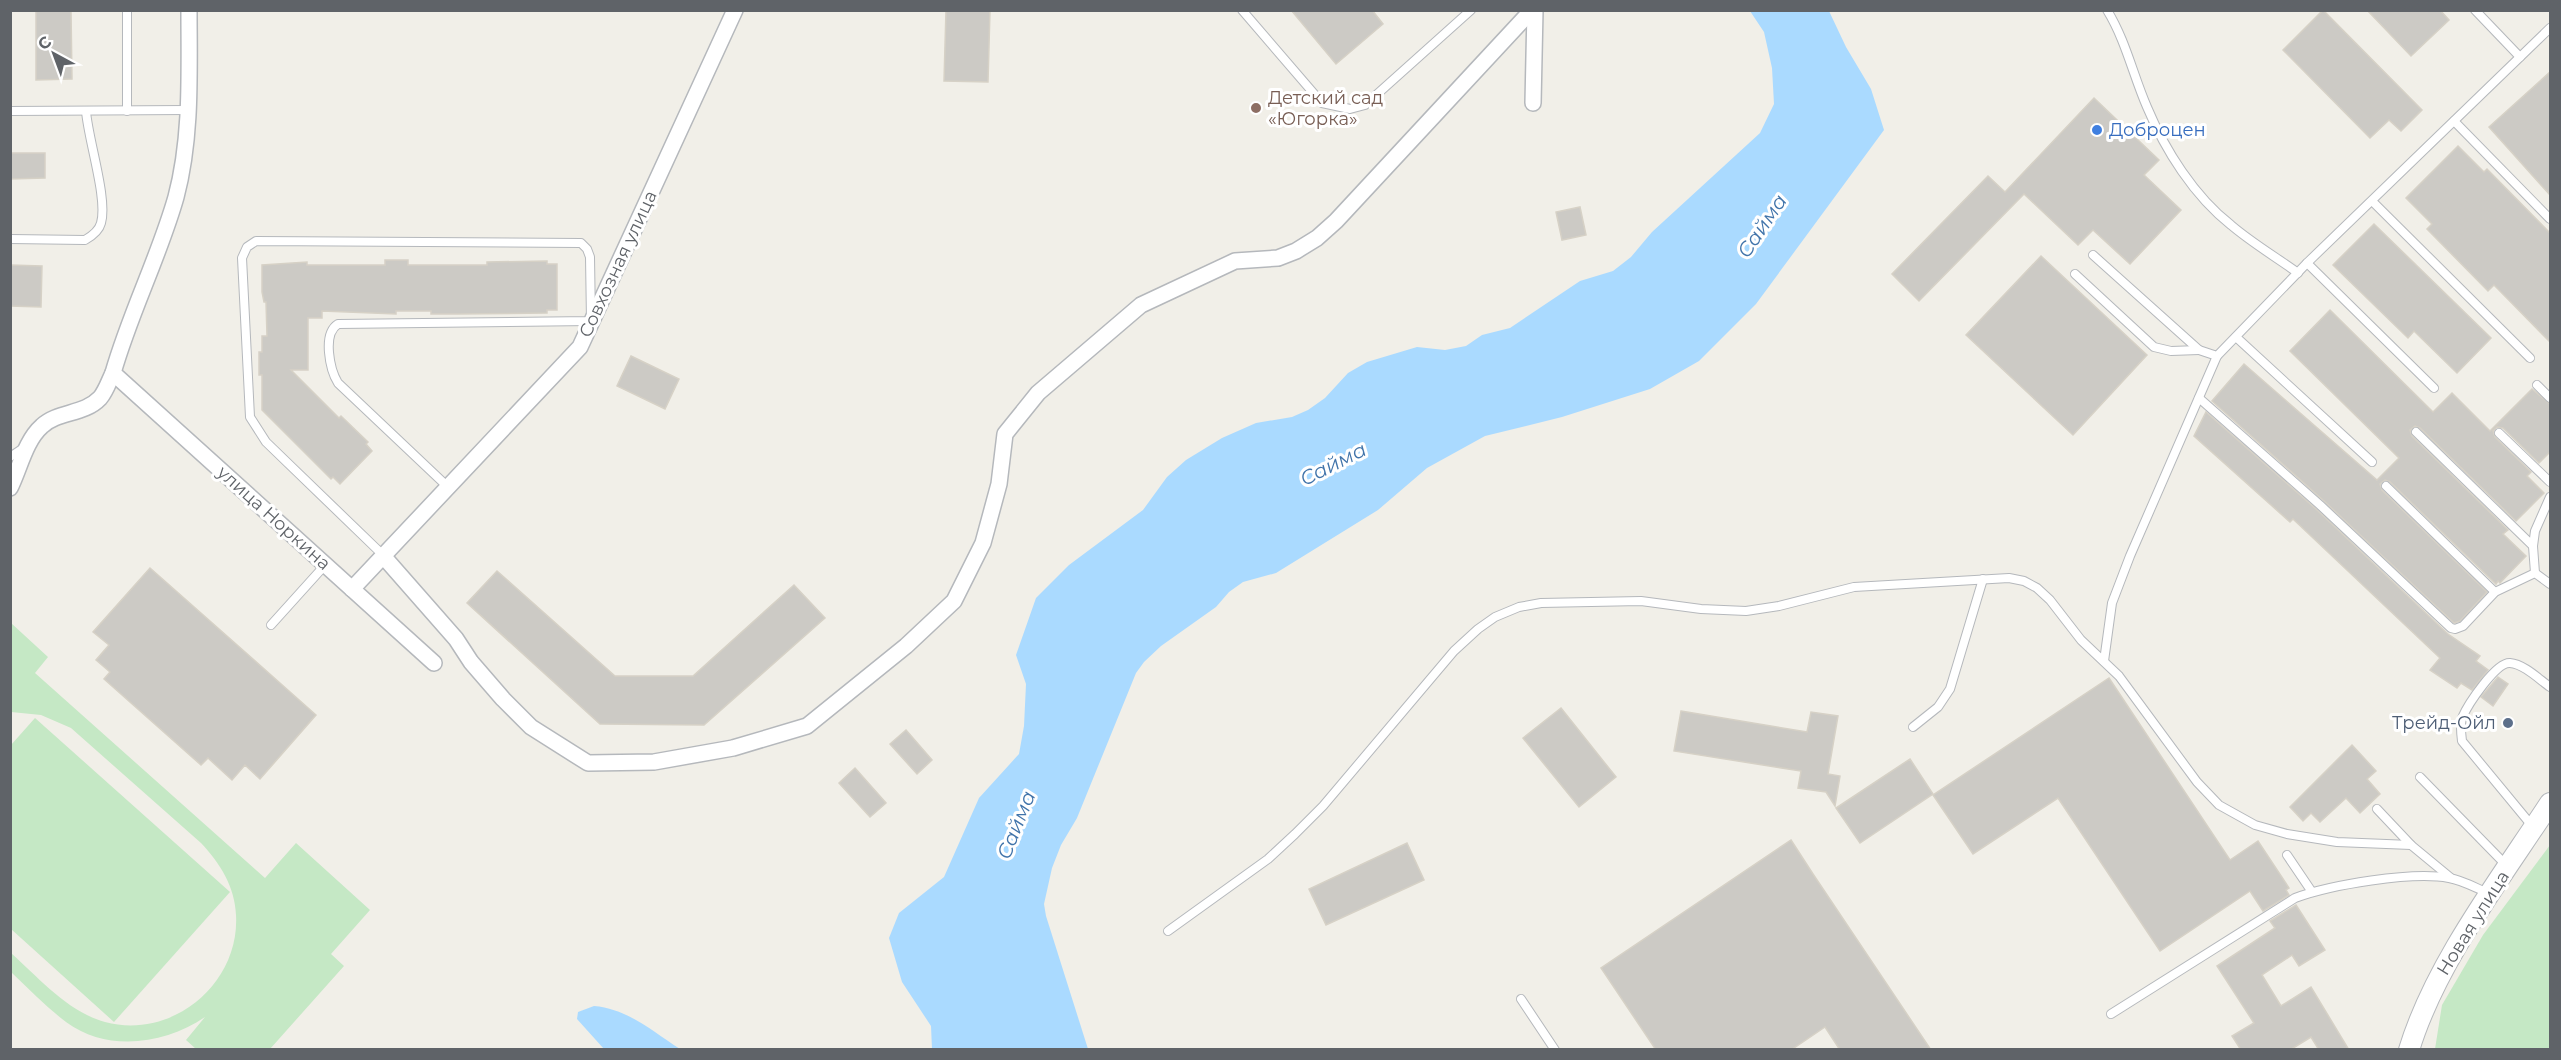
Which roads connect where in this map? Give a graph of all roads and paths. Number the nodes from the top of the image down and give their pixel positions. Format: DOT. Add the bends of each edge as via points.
graph roads {
  1 [pos="127,10"];
  2 [pos="189,10"];
  3 [pos="735,10"];
  4 [pos="1242,10"];
  5 [pos="1471,10"];
  6 [pos="2107,10"];
  7 [pos="2475,10"];
  8 [pos="1530,11"];
  9 [pos="2549,33"];
  10 [pos="2520,57"];
  11 [pos="1533,103"];
  12 [pos="188,110"];
  13 [pos="10,111"];
  14 [pos="86,111"];
  15 [pos="127,111"];
  16 [pos="2454,121"];
  17 [pos="2372,201"];
  18 [pos="2550,219"];
  19 [pos="10,239"];
  20 [pos="2093,255"];
  21 [pos="2307,263"];
  22 [pos="2298,273"];
  23 [pos="2075,274"];
  24 [pos="591,321"];
  25 [pos="2236,337"];
  26 [pos="2199,350"];
  27 [pos="2217,356"];
  28 [pos="2530,358"];
  29 [pos="113,373"];
  30 [pos="2537,385"];
  31 [pos="2434,388"];
  32 [pos="2199,398"];
  33 [pos="2550,398"];
  34 [pos="2416,432"];
  35 [pos="2499,433"];
  36 [pos="28,444"];
  37 [pos="10,458"];
  38 [pos="2372,462"];
  39 [pos="2550,482"];
  40 [pos="2386,486"];
  41 [pos="10,488"];
  42 [pos="449,488"];
  43 [pos="2549,503"];
  44 [pos="2533,546"];
  45 [pos="384,557"];
  46 [pos="326,564"];
  47 [pos="2535,573"];
  48 [pos="1983,579"];
  49 [pos="2550,585"];
  50 [pos="352,589"];
  51 [pos="2495,592"];
  52 [pos="271,625"];
  53 [pos="2104,661"];
  54 [pos="434,663"];
  55 [pos="2550,687"];
  56 [pos="1913,727"];
  57 [pos="2420,777"];
  58 [pos="2550,803"];
  59 [pos="2377,809"];
  60 [pos="2534,828"];
  61 [pos="2411,845"];
  62 [pos="2287,855"];
  63 [pos="2508,867"];
  64 [pos="2451,878"];
  65 [pos="2312,892"];
  66 [pos="2491,894"];
  67 [pos="1168,931"];
  68 [pos="1521,999"];
  69 [pos="2111,1014"];
  70 [pos="1555,1050"];
  71 [pos="2409,1050"];
  1 -- 15 [label="lane"];
  2 -- 12 [label="street"];
  3 -- 24 [label="street, Совхозная улица"];
  4 -- 5 [label="lane" via="1322,102 1350,109 1365,105"];
  6 -- 22 [label="lane" via="2121,36 2147,108 2181,170 2230,225"];
  7 -- 10 [label="lane"];
  8 -- 11 [label="street"];
  8 -- 45 [label="street" via="1317,238 1278,258 1235,261 1141,305 1038,393 1005,434 999,484 983,543 954,601 906,646 807,726 733,748 654,762 588,763 531,727 503,699"];
  9 -- 10 [label="lane"];
  10 -- 16 [label="lane"];
  12 -- 15 [label="lane"];
  12 -- 29 [label="street" via="176,194"];
  13 -- 14 [label="lane"];
  14 -- 15 [label="lane"];
  14 -- 19 [label="lane" via="101,197 101,225 85,240"];
  16 -- 17 [label="lane"];
  16 -- 18 [label="lane"];
  17 -- 21 [label="lane"];
  17 -- 28 [label="lane"];
  20 -- 26 [label="lane"];
  21 -- 22 [label="lane"];
  21 -- 31 [label="lane"];
  22 -- 25 [label="lane"];
  23 -- 26 [label="lane" via="2154,347"];
  24 -- 42 [label="street, Совхозная улица" via="580,347"];
  24 -- 42 [label="lane" via="333,327 329,334 331,366 338,383"];
  24 -- 45 [label="lane" via="590,257 581,243 256,241 247,247 242,258 250,417 266,442"];
  25 -- 27 [label="lane"];
  25 -- 38 [label="lane"];
  26 -- 27 [label="lane"];
  27 -- 32 [label="lane"];
  29 -- 36 [label="street" via="100,398 85,408 49,420"];
  29 -- 46 [label="street, улица Норкина"];
  30 -- 33 [label="lane"];
  32 -- 51 [label="lane" via="2451,628 2463,626"];
  32 -- 53 [label="lane" via="2112,603"];
  34 -- 44 [label="lane"];
  35 -- 39 [label="lane"];
  36 -- 37 [label="lane"];
  36 -- 41 [label="street"];
  40 -- 51 [label="lane"];
  42 -- 45 [label="street, Совхозная улица"];
  43 -- 44 [label="lane" via="2535,531"];
  44 -- 47 [label="lane"];
  45 -- 50 [label="street, Совхозная улица"];
  46 -- 50 [label="street, улица Норкина"];
  46 -- 52 [label="lane"];
  47 -- 49 [label="lane"];
  47 -- 51 [label="lane"];
  48 -- 53 [label="lane" via="2009,578 2037,588"];
  48 -- 56 [label="lane" via="1950,689 1938,707"];
  48 -- 67 [label="lane" via="1854,587 1746,611 1641,602 1541,603 1495,617 1454,651 1323,806 1268,859"];
  50 -- 54 [label="street, улица Норкина"];
  53 -- 61 [label="lane" via="2197,782 2230,813 2287,834 2337,842"];
  55 -- 60 [label="lane" via="2518,665 2503,664 2468,708 2460,729 2462,741"];
  57 -- 63 [label="lane"];
  58 -- 60 [label="street, Новая улица"];
  59 -- 61 [label="lane"];
  60 -- 63 [label="street, Новая улица"];
  61 -- 64 [label="lane"];
  62 -- 65 [label="lane"];
  63 -- 66 [label="street, Новая улица"];
  64 -- 65 [label="lane" via="2407,876"];
  64 -- 66 [label="lane"];
  65 -- 69 [label="lane" via="2295,898"];
  66 -- 71 [label="street, Новая улица" via="2435,984"];
  68 -- 70 [label="lane"];
}
